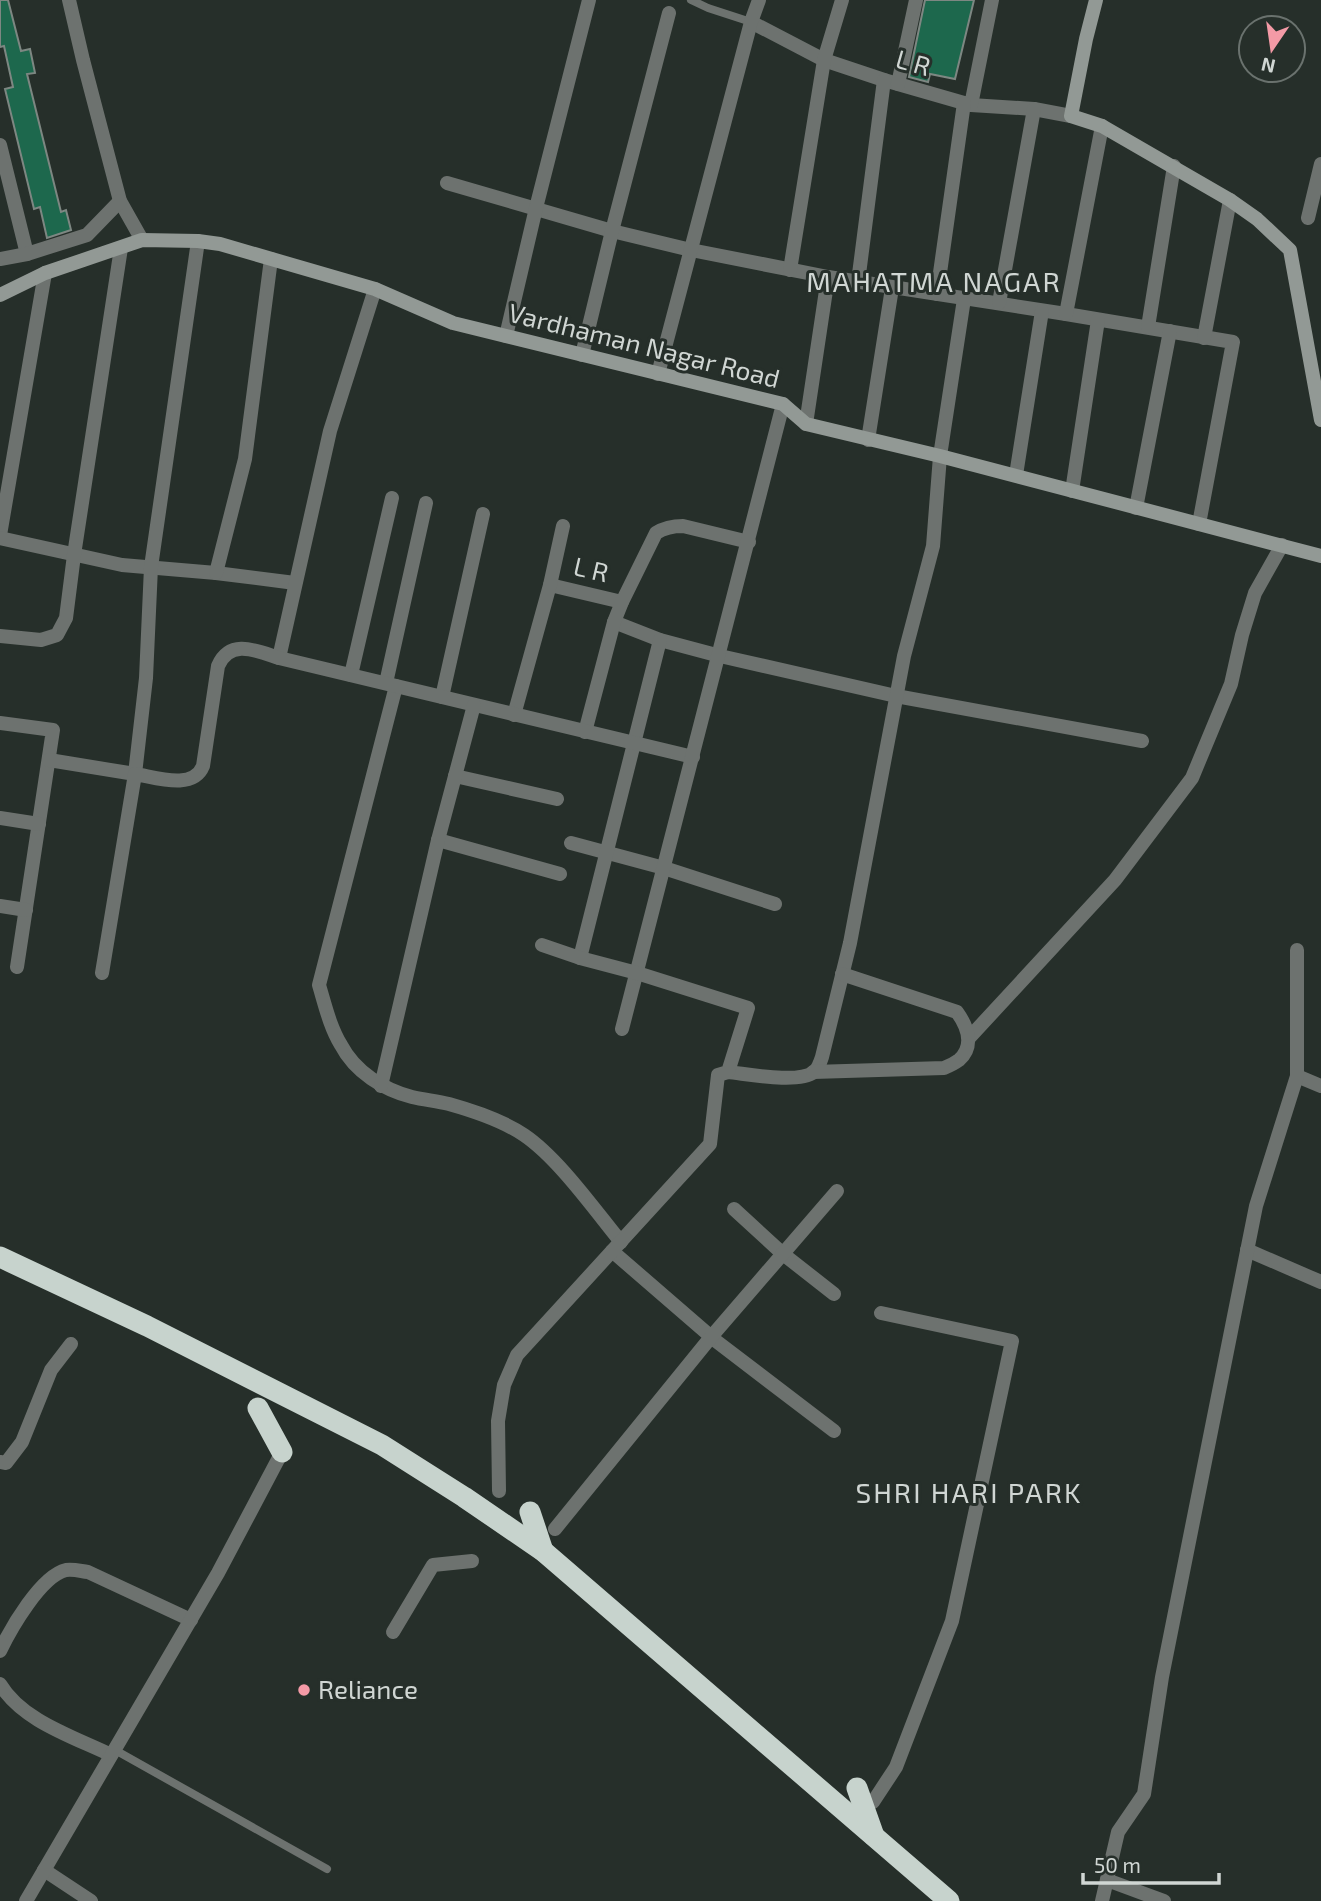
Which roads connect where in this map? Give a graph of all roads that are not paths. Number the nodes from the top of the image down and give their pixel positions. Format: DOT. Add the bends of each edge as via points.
graph roads {
  1 [pos="69,0"];
  2 [pos="589,0"];
  3 [pos="691,0"];
  4 [pos="759,0"];
  5 [pos="842,0"];
  6 [pos="916,0"];
  7 [pos="992,0"];
  8 [pos="1096,0"];
  9 [pos="669,13"];
  10 [pos="751,22"];
  11 [pos="824,60"];
  12 [pos="891,82"];
  13 [pos="967,104"];
  14 [pos="1034,109"];
  15 [pos="1071,116"];
  16 [pos="1102,126"];
  17 [pos="0,145"];
  18 [pos="1321,164"];
  19 [pos="1174,166"];
  20 [pos="447,183"];
  21 [pos="1230,200"];
  22 [pos="120,201"];
  23 [pos="536,208"];
  24 [pos="1308,218"];
  25 [pos="612,231"];
  26 [pos="142,240"];
  27 [pos="198,241"];
  28 [pos="121,248"];
  29 [pos="691,250"];
  30 [pos="27,254"];
  31 [pos="0,259"];
  32 [pos="271,259"];
  33 [pos="790,271"];
  34 [pos="45,273"];
  35 [pos="828,277"];
  36 [pos="858,282"];
  37 [pos="892,288"];
  38 [pos="375,289"];
  39 [pos="937,294"];
  40 [pos="0,295"];
  41 [pos="964,299"];
  42 [pos="999,303"];
  43 [pos="1042,311"];
  44 [pos="1066,314"];
  45 [pos="1098,320"];
  46 [pos="1148,327"];
  47 [pos="1170,331"];
  48 [pos="506,336"];
  49 [pos="1204,338"];
  50 [pos="582,355"];
  51 [pos="658,374"];
  52 [pos="783,404"];
  53 [pos="1321,419"];
  54 [pos="806,424"];
  55 [pos="868,440"];
  56 [pos="940,456"];
  57 [pos="1016,475"];
  58 [pos="1072,491"];
  59 [pos="392,498"];
  60 [pos="426,503"];
  61 [pos="1136,508"];
  62 [pos="483,514"];
  63 [pos="1199,524"];
  64 [pos="563,526"];
  65 [pos="0,537"];
  66 [pos="748,542"];
  67 [pos="1282,545"];
  68 [pos="74,555"];
  69 [pos="1321,556"];
  70 [pos="151,566"];
  71 [pos="216,573"];
  72 [pos="295,583"];
  73 [pos="550,585"];
  74 [pos="622,602"];
  75 [pos="614,622"];
  76 [pos="0,636"];
  77 [pos="660,640"];
  78 [pos="720,656"];
  79 [pos="279,658"];
  80 [pos="351,675"];
  81 [pos="391,685"];
  82 [pos="896,696"];
  83 [pos="442,697"];
  84 [pos="474,705"];
  85 [pos="514,715"];
  86 [pos="0,723"];
  87 [pos="585,732"];
  88 [pos="1142,741"];
  89 [pos="634,743"];
  90 [pos="693,757"];
  91 [pos="49,760"];
  92 [pos="135,774"];
  93 [pos="455,776"];
  94 [pos="558,799"];
  95 [pos="0,818"];
  96 [pos="39,824"];
  97 [pos="438,840"];
  98 [pos="571,843"];
  99 [pos="606,853"];
  100 [pos="664,867"];
  101 [pos="560,874"];
  102 [pos="775,904"];
  103 [pos="0,906"];
  104 [pos="26,910"];
  105 [pos="542,945"];
  106 [pos="1297,950"];
  107 [pos="580,958"];
  108 [pos="17,967"];
  109 [pos="102,973"];
  110 [pos="637,973"];
  111 [pos="842,974"];
  112 [pos="622,1029"];
  113 [pos="969,1038"];
  114 [pos="728,1072"];
  115 [pos="813,1072"];
  116 [pos="1297,1076"];
  117 [pos="381,1086"];
  118 [pos="1321,1086"];
  119 [pos="836,1191"];
  120 [pos="734,1209"];
  121 [pos="616,1247"];
  122 [pos="1247,1250"];
  123 [pos="783,1254"];
  124 [pos="0,1257"];
  125 [pos="1321,1282"];
  126 [pos="834,1294"];
  127 [pos="881,1313"];
  128 [pos="711,1337"];
  129 [pos="71,1344"];
  130 [pos="258,1408"];
  131 [pos="834,1431"];
  132 [pos="282,1452"];
  133 [pos="0,1462"];
  134 [pos="499,1491"];
  135 [pos="530,1512"];
  136 [pos="555,1529"];
  137 [pos="542,1551"];
  138 [pos="472,1561"];
  139 [pos="191,1620"];
  140 [pos="393,1632"];
  141 [pos="0,1651"];
  142 [pos="0,1684"];
  143 [pos="113,1753"];
  144 [pos="865,1795"];
  145 [pos="874,1836"];
  146 [pos="327,1869"];
  147 [pos="44,1870"];
  148 [pos="1107,1880"];
  149 [pos="26,1901"];
  150 [pos="91,1901"];
  151 [pos="949,1901"];
  152 [pos="1102,1901"];
  153 [pos="1164,1901"];
  1 -- 22 [label="street"];
  2 -- 23 [label="street"];
  3 -- 10 [label="lane"];
  4 -- 10 [label="street"];
  5 -- 11 [label="street"];
  6 -- 12 [label="street"];
  7 -- 13 [label="street"];
  8 -- 15 [label="street"];
  9 -- 25 [label="street"];
  10 -- 11 [label="street, L R"];
  10 -- 29 [label="street"];
  11 -- 12 [label="street, L R"];
  11 -- 33 [label="street"];
  12 -- 13 [label="street, L R"];
  12 -- 36 [label="street"];
  13 -- 14 [label="street, L R"];
  13 -- 39 [label="street"];
  14 -- 15 [label="street, L R"];
  14 -- 42 [label="street"];
  15 -- 16 [label="street"];
  16 -- 19 [label="street"];
  16 -- 44 [label="street"];
  17 -- 30 [label="street"];
  18 -- 24 [label="street"];
  19 -- 21 [label="street"];
  19 -- 46 [label="street"];
  20 -- 23 [label="street"];
  21 -- 49 [label="street"];
  21 -- 53 [label="street" via="1290,250"];
  22 -- 26 [label="street"];
  22 -- 30 [label="street" via="87,235"];
  23 -- 25 [label="street"];
  23 -- 48 [label="street"];
  25 -- 29 [label="street"];
  25 -- 50 [label="street"];
  26 -- 27 [label="street, Vardhaman Nagar Road"];
  26 -- 28 [label="street, Vardhaman Nagar Road"];
  27 -- 32 [label="street, Vardhaman Nagar Road"];
  27 -- 70 [label="street"];
  28 -- 34 [label="street, Vardhaman Nagar Road"];
  28 -- 68 [label="street"];
  29 -- 33 [label="street"];
  29 -- 51 [label="street"];
  30 -- 31 [label="street"];
  32 -- 38 [label="street, Vardhaman Nagar Road"];
  32 -- 71 [label="street" via="245,460"];
  33 -- 35 [label="street"];
  34 -- 40 [label="street, Vardhaman Nagar Road"];
  34 -- 65 [label="street"];
  35 -- 36 [label="street"];
  35 -- 54 [label="street"];
  36 -- 37 [label="street"];
  37 -- 39 [label="street"];
  37 -- 55 [label="street"];
  38 -- 48 [label="street, Vardhaman Nagar Road" via="453,323"];
  38 -- 72 [label="street" via="330,431"];
  39 -- 41 [label="street"];
  41 -- 42 [label="street"];
  41 -- 56 [label="street"];
  42 -- 43 [label="street"];
  43 -- 44 [label="street"];
  43 -- 57 [label="street"];
  44 -- 45 [label="street"];
  45 -- 46 [label="street"];
  45 -- 58 [label="street"];
  46 -- 47 [label="street"];
  47 -- 49 [label="street"];
  47 -- 61 [label="street"];
  48 -- 50 [label="street, Vardhaman Nagar Road"];
  49 -- 63 [label="street" via="1233,342"];
  50 -- 51 [label="street, Vardhaman Nagar Road"];
  51 -- 52 [label="street, Vardhaman Nagar Road"];
  52 -- 54 [label="street, Vardhaman Nagar Road"];
  52 -- 66 [label="street"];
  54 -- 55 [label="street, Vardhaman Nagar Road"];
  55 -- 56 [label="street, Vardhaman Nagar Road"];
  56 -- 57 [label="street, Vardhaman Nagar Road"];
  56 -- 82 [label="street" via="933,546"];
  57 -- 58 [label="street, Vardhaman Nagar Road"];
  58 -- 61 [label="street, Vardhaman Nagar Road"];
  59 -- 80 [label="street"];
  60 -- 81 [label="street"];
  61 -- 63 [label="street, Vardhaman Nagar Road"];
  62 -- 83 [label="street"];
  63 -- 67 [label="street, Vardhaman Nagar Road"];
  64 -- 73 [label="street"];
  65 -- 68 [label="street"];
  66 -- 74 [label="street" via="682,526 663,528 651,540"];
  66 -- 78 [label="street"];
  67 -- 69 [label="street, Vardhaman Nagar Road"];
  67 -- 113 [label="street" via="1255,593 1231,684 1192,778 1115,880"];
  68 -- 70 [label="street"];
  68 -- 76 [label="street" via="66,618 57,635 41,640"];
  70 -- 71 [label="street"];
  70 -- 92 [label="street" via="146,678"];
  71 -- 72 [label="street"];
  72 -- 79 [label="street"];
  73 -- 74 [label="street, L R"];
  73 -- 85 [label="street"];
  74 -- 75 [label="street"];
  75 -- 77 [label="street"];
  75 -- 87 [label="street"];
  77 -- 78 [label="street"];
  77 -- 89 [label="street"];
  78 -- 82 [label="street"];
  78 -- 90 [label="street"];
  79 -- 80 [label="street"];
  79 -- 92 [label="street" via="248,649 222,658 200,773 187,780"];
  80 -- 81 [label="street"];
  81 -- 83 [label="street"];
  81 -- 117 [label="street" via="319,985 341,1046 358,1068"];
  82 -- 88 [label="street"];
  82 -- 111 [label="street"];
  83 -- 84 [label="street"];
  84 -- 85 [label="street"];
  84 -- 93 [label="street"];
  85 -- 87 [label="street"];
  86 -- 91 [label="street" via="53,730"];
  87 -- 89 [label="street"];
  89 -- 90 [label="street"];
  89 -- 99 [label="street"];
  90 -- 100 [label="street"];
  91 -- 92 [label="street"];
  91 -- 96 [label="street"];
  92 -- 109 [label="street"];
  93 -- 94 [label="street"];
  93 -- 97 [label="street"];
  95 -- 96 [label="street"];
  96 -- 104 [label="street"];
  97 -- 101 [label="street"];
  97 -- 117 [label="street"];
  98 -- 99 [label="street"];
  99 -- 100 [label="street"];
  99 -- 107 [label="street"];
  100 -- 102 [label="street"];
  100 -- 110 [label="street"];
  103 -- 104 [label="street"];
  104 -- 108 [label="street"];
  105 -- 107 [label="street"];
  106 -- 116 [label="street"];
  107 -- 110 [label="street"];
  110 -- 112 [label="street"];
  110 -- 114 [label="street" via="748,1007"];
  111 -- 113 [label="street" via="957,1012"];
  111 -- 115 [label="street" via="822,1057"];
  113 -- 115 [label="street" via="959,1061 943,1068"];
  114 -- 115 [label="street" via="794,1078"];
  114 -- 121 [label="street" via="718,1075 710,1144"];
  116 -- 118 [label="street"];
  116 -- 122 [label="street" via="1256,1206"];
  117 -- 121 [label="street" via="494,1119 524,1135 556,1163"];
  119 -- 123 [label="street"];
  120 -- 123 [label="street"];
  121 -- 128 [label="street"];
  121 -- 134 [label="street" via="517,1355 504,1385 498,1421"];
  122 -- 125 [label="street"];
  122 -- 148 [label="street" via="1162,1677 1144,1794 1118,1832"];
  123 -- 126 [label="street"];
  123 -- 128 [label="street"];
  124 -- 137 [label="highway" via="382,1445"];
  127 -- 144 [label="street" via="1012,1340 952,1620 895,1767"];
  128 -- 131 [label="street"];
  128 -- 136 [label="street"];
  129 -- 133 [label="street" via="51,1370 22,1441 6,1463"];
  130 -- 132 [label="highway"];
  132 -- 139 [label="street"];
  135 -- 137 [label="highway"];
  137 -- 145 [label="highway"];
  138 -- 140 [label="street" via="433,1565"];
  139 -- 141 [label="street" via="74,1569 49,1578"];
  139 -- 143 [label="street"];
  142 -- 143 [label="street" via="11,1701 35,1719"];
  143 -- 146 [label="lane"];
  143 -- 147 [label="street"];
  144 -- 145 [label="highway"];
  145 -- 151 [label="highway"];
  147 -- 149 [label="street"];
  147 -- 150 [label="street"];
  148 -- 152 [label="street"];
  148 -- 153 [label="street"];
}
